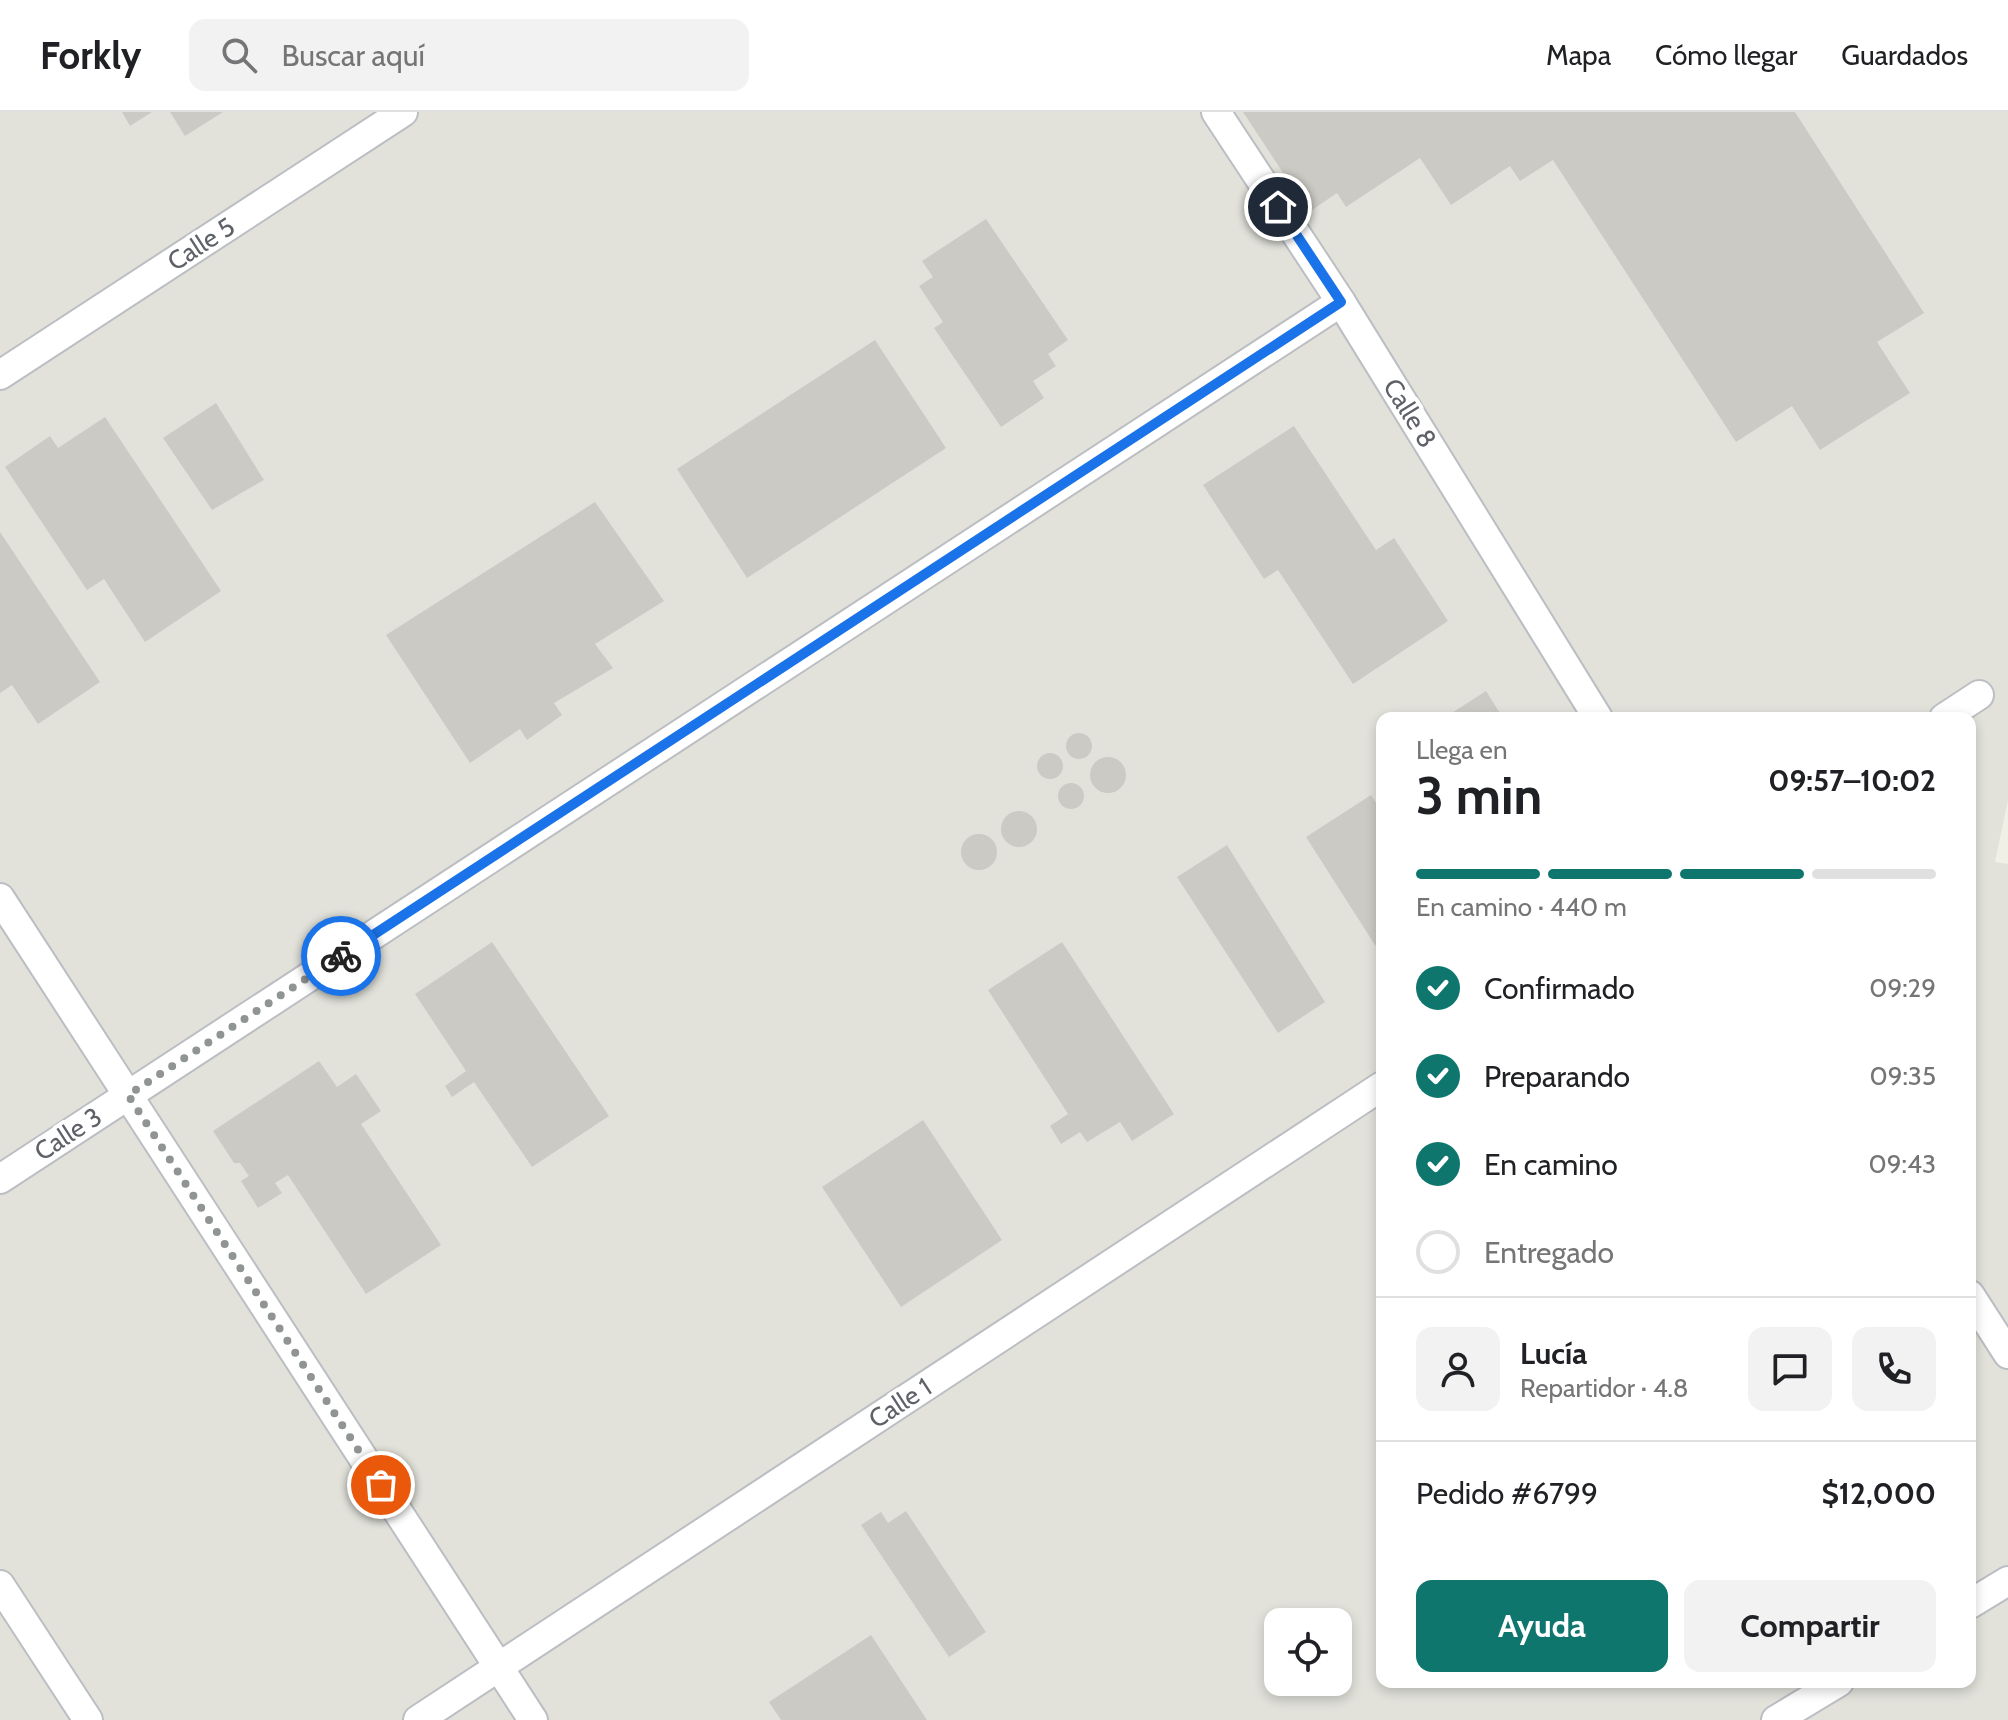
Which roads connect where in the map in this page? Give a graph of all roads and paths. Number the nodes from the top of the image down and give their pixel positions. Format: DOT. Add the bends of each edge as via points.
graph roads {
  1 [pos="403,112"];
  2 [pos="1216,112"];
  3 [pos="1341,302"];
  4 [pos="0,375"];
  5 [pos="1979,695"];
  6 [pos="1594,712"];
  7 [pos="1953,712"];
  8 [pos="0,898"];
  9 [pos="1376,1090"];
  10 [pos="128,1095"];
  11 [pos="0,1179"];
  12 [pos="1976,1304"];
  13 [pos="2008,1354"];
  14 [pos="2008,1581"];
  15 [pos="0,1585"];
  16 [pos="1976,1600"];
  17 [pos="499,1666"];
  18 [pos="1829,1688"];
  19 [pos="88,1720"];
  20 [pos="418,1720"];
  21 [pos="533,1720"];
  22 [pos="1776,1720"];
  1 -- 4 [label="street, Calle 5"];
  2 -- 3 [label="street, Calle 8"];
  3 -- 6 [label="street, Calle 8"];
  3 -- 10 [label="street, Calle 3"];
  5 -- 7 [label="street"];
  8 -- 10 [label="street"];
  9 -- 17 [label="street, Calle 1"];
  10 -- 11 [label="street, Calle 3"];
  10 -- 17 [label="street"];
  12 -- 13 [label="street"];
  14 -- 16 [label="street"];
  15 -- 19 [label="street"];
  17 -- 20 [label="street, Calle 1"];
  17 -- 21 [label="street"];
  18 -- 22 [label="street"];
}
